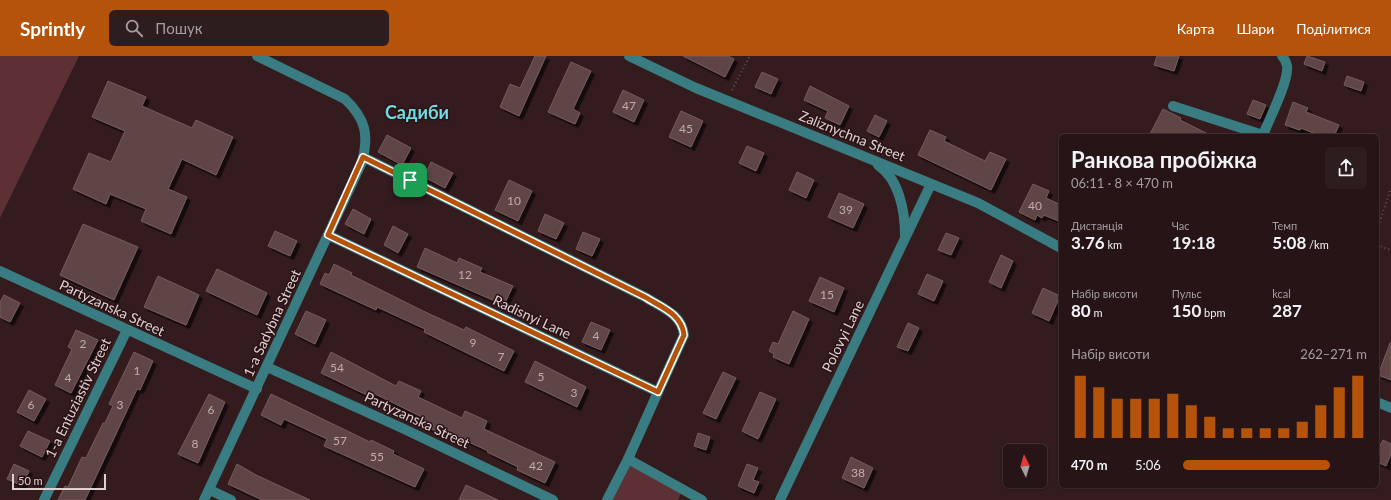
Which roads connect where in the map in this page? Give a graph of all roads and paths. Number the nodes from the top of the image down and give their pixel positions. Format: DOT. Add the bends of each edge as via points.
graph roads {
  1 [pos="257,56"];
  2 [pos="630,56"];
  3 [pos="750,56"];
  4 [pos="1282,56"];
  5 [pos="726,101"];
  6 [pos="1173,106"];
  7 [pos="1258,134"];
  8 [pos="1265,134"];
  9 [pos="363,157"];
  10 [pos="869,158"];
  11 [pos="931,184"];
  12 [pos="1391,188"];
  13 [pos="1379,224"];
  14 [pos="328,235"];
  15 [pos="905,239"];
  16 [pos="1379,246"];
  17 [pos="1059,247"];
  18 [pos="1391,250"];
  19 [pos="0,271"];
  20 [pos="127,330"];
  21 [pos="267,367"];
  22 [pos="257,389"];
  23 [pos="658,392"];
  24 [pos="1379,403"];
  25 [pos="1391,408"];
  26 [pos="628,459"];
  27 [pos="210,490"];
  28 [pos="44,500"];
  29 [pos="204,500"];
  30 [pos="231,500"];
  31 [pos="553,500"];
  32 [pos="607,500"];
  33 [pos="702,500"];
  34 [pos="780,500"];
  1 -- 9 [label="street, 1-a Sadybna Street" via="345,99 355,108 365,130 367,144"];
  2 -- 5 [label="street, Zaliznychna Street"];
  3 -- 5 [label="path"];
  4 -- 8 [label="street" via="1287,70"];
  5 -- 10 [label="street, Zaliznychna Street"];
  6 -- 7 [label="street"];
  9 -- 14 [label="street, 1-a Sadybna Street"];
  9 -- 23 [label="street" via="645,297 676,317 683,327 684,335"];
  10 -- 11 [label="street, Zaliznychna Street"];
  10 -- 15 [label="street" via="886,170 894,183 905,219"];
  11 -- 15 [label="street, Polovyi Lane"];
  11 -- 17 [label="street, Zaliznychna Street" via="978,203"];
  12 -- 13 [label="path"];
  14 -- 21 [label="street, 1-a Sadybna Street"];
  14 -- 23 [label="street, Radisnyi Lane"];
  15 -- 34 [label="street, Polovyi Lane"];
  16 -- 18 [label="path"];
  19 -- 20 [label="street, Partyzanska Street"];
  20 -- 22 [label="street, Partyzanska Street"];
  20 -- 28 [label="street, 1-a Entuziastiv Street"];
  21 -- 22 [label="street, 1-a Sadybna Street"];
  21 -- 31 [label="street, Partyzanska Street"];
  22 -- 27 [label="street, 1-a Sadybna Street"];
  23 -- 26 [label="street"];
  24 -- 25 [label="street"];
  26 -- 32 [label="street"];
  26 -- 33 [label="street"];
  27 -- 29 [label="street, 1-a Sadybna Street"];
  27 -- 30 [label="street"];
}
